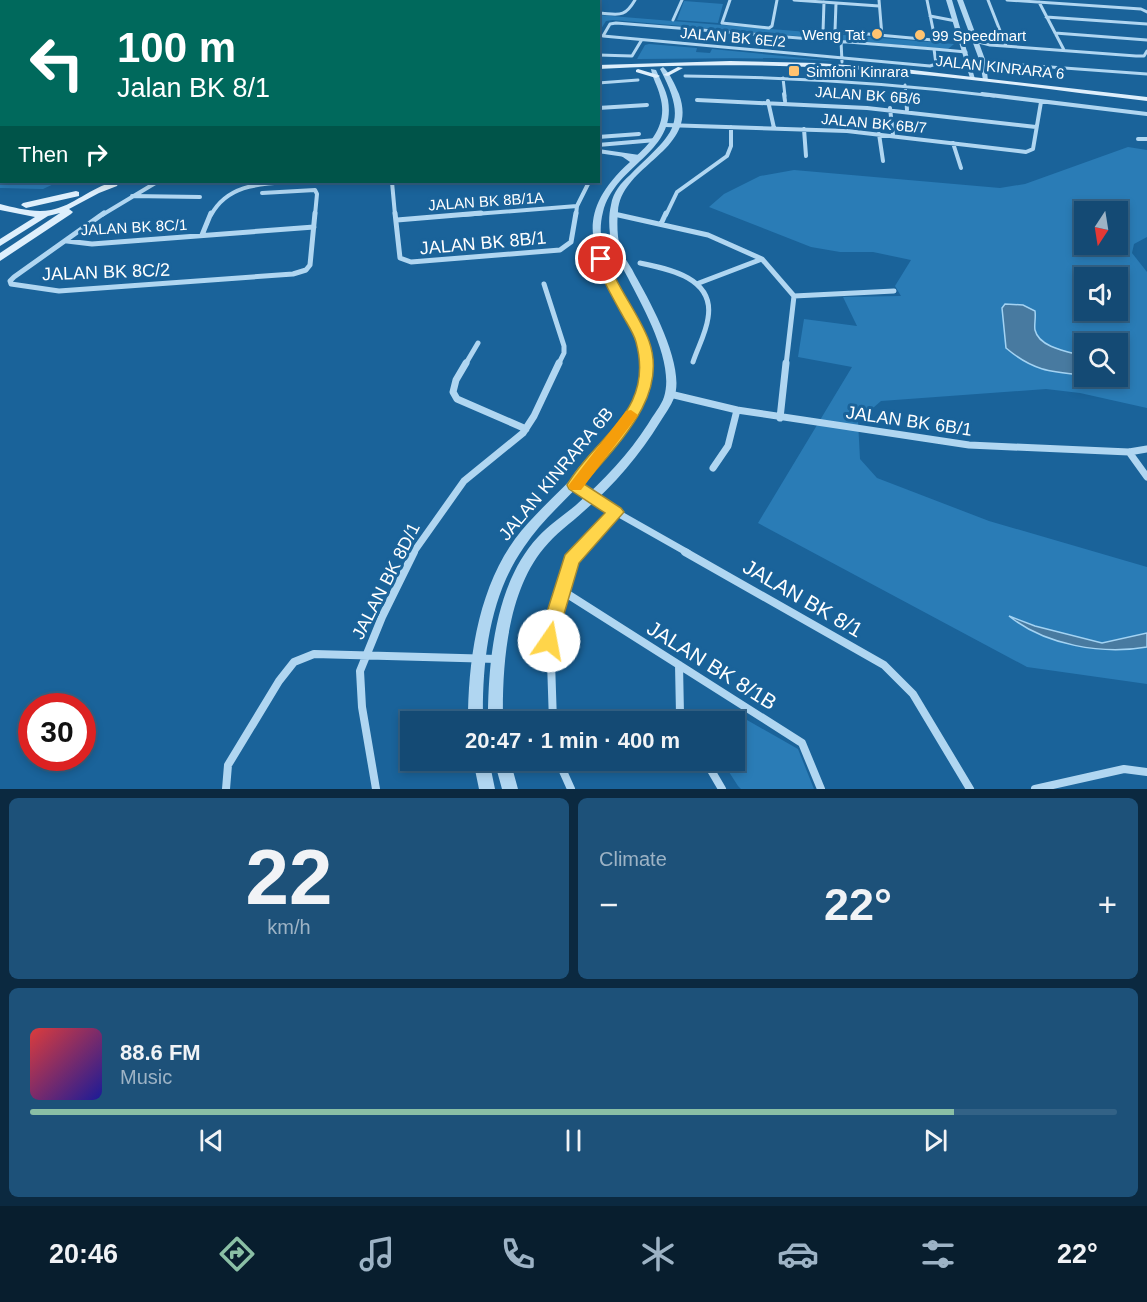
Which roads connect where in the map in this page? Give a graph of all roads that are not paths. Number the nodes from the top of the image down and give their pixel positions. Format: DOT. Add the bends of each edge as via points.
graph roads {
  1 [pos="629,0"];
  2 [pos="635,0"];
  3 [pos="682,0"];
  4 [pos="730,0"];
  5 [pos="777,0"];
  6 [pos="794,0"];
  7 [pos="879,0"];
  8 [pos="927,0"];
  9 [pos="949,0"];
  10 [pos="988,0"];
  11 [pos="1007,0"];
  12 [pos="960,1"];
  13 [pos="968,1"];
  14 [pos="825,2"];
  15 [pos="1039,2"];
  16 [pos="836,3"];
  17 [pos="879,6"];
  18 [pos="1147,12"];
  19 [pos="600,13"];
  20 [pos="953,13"];
  21 [pos="930,15"];
  22 [pos="940,16"];
  23 [pos="1046,17"];
  24 [pos="673,20"];
  25 [pos="956,21"];
  26 [pos="1147,24"];
  27 [pos="823,32"];
  28 [pos="1055,33"];
  29 [pos="882,36"];
  30 [pos="1147,40"];
  31 [pos="641,41"];
  32 [pos="841,41"];
  33 [pos="976,44"];
  34 [pos="1005,46"];
  35 [pos="934,49"];
  36 [pos="1064,50"];
  37 [pos="1147,51"];
  38 [pos="966,52"];
  39 [pos="600,55"];
  40 [pos="739,62"];
  41 [pos="842,62"];
  42 [pos="983,62"];
  43 [pos="600,70"];
  44 [pos="600,70"];
  45 [pos="600,70"];
  46 [pos="659,71"];
  47 [pos="1147,75"];
  48 [pos="685,76"];
  49 [pos="979,76"];
  50 [pos="783,78"];
  51 [pos="948,79"];
  52 [pos="638,80"];
  53 [pos="600,83"];
  54 [pos="1000,84"];
  55 [pos="904,86"];
  56 [pos="1147,99"];
  57 [pos="697,100"];
  58 [pos="768,101"];
  59 [pos="785,101"];
  60 [pos="1041,102"];
  61 [pos="1147,104"];
  62 [pos="647,105"];
  63 [pos="600,108"];
  64 [pos="890,108"];
  65 [pos="907,110"];
  66 [pos="1147,114"];
  67 [pos="665,125"];
  68 [pos="678,126"];
  69 [pos="731,127"];
  70 [pos="1036,127"];
  71 [pos="774,128"];
  72 [pos="804,129"];
  73 [pos="639,134"];
  74 [pos="879,134"];
  75 [pos="893,135"];
  76 [pos="600,137"];
  77 [pos="1138,138"];
  78 [pos="656,140"];
  79 [pos="1147,140"];
  80 [pos="953,143"];
  81 [pos="600,145"];
  82 [pos="600,151"];
  83 [pos="624,155"];
  84 [pos="655,156"];
  85 [pos="806,156"];
  86 [pos="637,159"];
  87 [pos="883,161"];
  88 [pos="961,168"];
  89 [pos="96,183"];
  90 [pos="116,183"];
  91 [pos="155,183"];
  92 [pos="275,183"];
  93 [pos="392,183"];
  94 [pos="588,183"];
  95 [pos="262,193"];
  96 [pos="76,194"];
  97 [pos="132,196"];
  98 [pos="200,197"];
  99 [pos="0,202"];
  100 [pos="577,206"];
  101 [pos="0,207"];
  102 [pos="27,208"];
  103 [pos="50,212"];
  104 [pos="614,214"];
  105 [pos="397,220"];
  106 [pos="31,223"];
  107 [pos="661,224"];
  108 [pos="314,227"];
  109 [pos="42,230"];
  110 [pos="202,235"];
  111 [pos="66,241"];
  112 [pos="0,243"];
  113 [pos="0,258"];
  114 [pos="762,259"];
  115 [pos="640,263"];
  116 [pos="699,283"];
  117 [pos="544,284"];
  118 [pos="894,291"];
  119 [pos="794,296"];
  120 [pos="478,343"];
  121 [pos="693,362"];
  122 [pos="670,394"];
  123 [pos="737,410"];
  124 [pos="780,418"];
  125 [pos="526,429"];
  126 [pos="1147,449"];
  127 [pos="1129,452"];
  128 [pos="713,468"];
  129 [pos="1147,477"];
  130 [pos="575,485"];
  131 [pos="591,498"];
  132 [pos="616,512"];
  133 [pos="561,590"];
  134 [pos="365,656"];
  135 [pos="477,657"];
  136 [pos="497,659"];
  137 [pos="679,665"];
  138 [pos="476,711"];
  139 [pos="496,711"];
  140 [pos="552,711"];
  141 [pos="680,711"];
  142 [pos="484,771"];
  143 [pos="505,771"];
  144 [pos="563,771"];
  145 [pos="711,771"];
  146 [pos="1147,772"];
  147 [pos="226,789"];
  148 [pos="376,789"];
  149 [pos="488,789"];
  150 [pos="510,789"];
  151 [pos="571,789"];
  152 [pos="722,789"];
  153 [pos="821,789"];
  154 [pos="970,789"];
  155 [pos="1035,789"];
  1 -- 2 [label="street"];
  2 -- 19 [label="street" via="624,14"];
  3 -- 24 [label="street"];
  4 -- 5 [label="street" via="722,23 769,28"];
  6 -- 14 [label="street"];
  7 -- 17 [label="street"];
  8 -- 21 [label="street"];
  9 -- 20 [label="street"];
  10 -- 34 [label="street"];
  11 -- 15 [label="street"];
  12 -- 13 [label="street"];
  12 -- 33 [label="street"];
  14 -- 16 [label="street"];
  14 -- 27 [label="street"];
  15 -- 18 [label="street"];
  15 -- 23 [label="street"];
  16 -- 17 [label="street"];
  16 -- 29 [label="street" via="835,31"];
  17 -- 29 [label="street"];
  20 -- 22 [label="street"];
  20 -- 25 [label="street"];
  21 -- 22 [label="street"];
  21 -- 29 [label="street" via="933,40"];
  22 -- 25 [label="street"];
  23 -- 26 [label="street"];
  23 -- 28 [label="street"];
  25 -- 38 [label="street"];
  28 -- 30 [label="street"];
  28 -- 36 [label="street"];
  31 -- 32 [label="street, JALAN BK 6E/2" via="604,37 614,23"];
  31 -- 39 [label="street" via="632,56"];
  31 -- 41 [label="street, JALAN BK 6E/2"];
  32 -- 35 [label="street"];
  32 -- 41 [label="street"];
  33 -- 34 [label="street"];
  33 -- 42 [label="street"];
  34 -- 36 [label="street"];
  35 -- 38 [label="street"];
  35 -- 41 [label="street, JALAN BK 6E/2" via="936,64 930,66"];
  36 -- 37 [label="street" via="1136,56 1144,56"];
  38 -- 49 [label="street"];
  40 -- 41 [label="main road, JALAN KINRARA 6"];
  40 -- 43 [label="main road, JALAN KINRARA 6"];
  40 -- 46 [label="main road" via="668,65"];
  41 -- 51 [label="main road, JALAN KINRARA 6"];
  42 -- 47 [label="street"];
  42 -- 49 [label="street"];
  44 -- 46 [label="main road"];
  45 -- 46 [label="main road"];
  46 -- 51 [label="main road, JALAN KINRARA 6" via="807,70"];
  46 -- 67 [label="street" via="668,107"];
  46 -- 68 [label="street" via="681,108"];
  48 -- 50 [label="street"];
  49 -- 51 [label="main road"];
  49 -- 51 [label="main road"];
  49 -- 54 [label="main road"];
  50 -- 55 [label="street"];
  50 -- 59 [label="street"];
  51 -- 54 [label="main road, JALAN KINRARA 6"];
  52 -- 53 [label="street"];
  54 -- 56 [label="main road, JALAN KINRARA 6"];
  54 -- 61 [label="main road, JALAN KINRARA 6"];
  55 -- 60 [label="street"];
  55 -- 65 [label="street"];
  57 -- 58 [label="street, JALAN BK 6B/6"];
  58 -- 59 [label="street, JALAN BK 6B/6"];
  58 -- 71 [label="street"];
  59 -- 64 [label="street, JALAN BK 6B/6"];
  60 -- 66 [label="street"];
  60 -- 70 [label="street, JALAN BK 6B/7"];
  62 -- 63 [label="street"];
  64 -- 65 [label="street, JALAN BK 6B/6"];
  64 -- 75 [label="street"];
  65 -- 70 [label="street, JALAN BK 6B/6"];
  67 -- 68 [label="street, JALAN BK 6B/7"];
  67 -- 78 [label="street, JALAN KINRARA 6B"];
  68 -- 69 [label="street, JALAN BK 6B/7"];
  68 -- 84 [label="street"];
  69 -- 71 [label="street, JALAN BK 6B/7"];
  69 -- 107 [label="street" via="727,156 677,192"];
  70 -- 80 [label="street, JALAN BK 6B/7" via="1033,149 1026,152"];
  71 -- 72 [label="street, JALAN BK 6B/7"];
  72 -- 74 [label="street, JALAN BK 6B/7"];
  72 -- 85 [label="street"];
  73 -- 76 [label="street"];
  74 -- 75 [label="street, JALAN BK 6B/7"];
  74 -- 87 [label="street"];
  75 -- 80 [label="street, JALAN BK 6B/7"];
  77 -- 79 [label="street"];
  78 -- 81 [label="street"];
  78 -- 86 [label="street, JALAN KINRARA 6B"];
  80 -- 88 [label="street"];
  82 -- 83 [label="street"];
  83 -- 86 [label="street"];
  84 -- 86 [label="street"];
  84 -- 104 [label="street" via="616,196"];
  86 -- 130 [label="street, JALAN KINRARA 6B" via="611,186 599,209 597,245 606,274 642,341 645,388 617,434"];
  89 -- 96 [label="main road"];
  90 -- 103 [label="main road"];
  90 -- 109 [label="main road"];
  91 -- 97 [label="street, JALAN BK 8C/2"];
  92 -- 110 [label="street, JALAN BK 8C/1" via="252,185 226,195 214,206"];
  93 -- 105 [label="street, JALAN BK 8B/1"];
  94 -- 100 [label="street"];
  95 -- 108 [label="street, JALAN BK 8C/2" via="315,190"];
  96 -- 102 [label="main road"];
  96 -- 103 [label="main road"];
  97 -- 98 [label="street"];
  97 -- 111 [label="street, JALAN BK 8C/2"];
  99 -- 102 [label="main road"];
  100 -- 105 [label="street, JALAN BK 8B/1A"];
  100 -- 105 [label="street, JALAN BK 8B/1" via="571,242 560,250 411,262 399,258"];
  101 -- 102 [label="main road"];
  102 -- 103 [label="main road"];
  102 -- 106 [label="main road" via="33,216"];
  103 -- 106 [label="main road"];
  103 -- 109 [label="main road"];
  104 -- 107 [label="street"];
  104 -- 122 [label="street" via="616,248 662,338 669,365"];
  106 -- 112 [label="main road"];
  107 -- 114 [label="street" via="708,235"];
  108 -- 110 [label="street, JALAN BK 8C/1"];
  108 -- 111 [label="street, JALAN BK 8C/2" via="310,265 293,274 60,291 11,284 15,277"];
  109 -- 113 [label="main road"];
  110 -- 111 [label="street, JALAN BK 8C/1" via="92,244"];
  114 -- 116 [label="street"];
  114 -- 119 [label="street"];
  115 -- 116 [label="street" via="672,270"];
  116 -- 121 [label="street" via="708,296 709,313"];
  117 -- 125 [label="street, JALAN BK 8D/1" via="562,335 564,353"];
  118 -- 119 [label="street"];
  119 -- 124 [label="street"];
  120 -- 125 [label="street" via="453,392 457,399"];
  122 -- 123 [label="street, JALAN BK 6B/1"];
  122 -- 131 [label="street, JALAN KINRARA 6B" via="645,438"];
  123 -- 124 [label="street, JALAN BK 6B/1"];
  123 -- 128 [label="street" via="728,446"];
  124 -- 127 [label="street, JALAN BK 6B/1" via="969,445"];
  125 -- 134 [label="street, JALAN BK 8D/1" via="508,448 464,480 437,517 416,548"];
  126 -- 127 [label="street, JALAN BK 6B/1"];
  127 -- 129 [label="street"];
  130 -- 131 [label="street, JALAN BK 8/1"];
  130 -- 135 [label="street, JALAN KINRARA 6B" via="520,542 486,616"];
  131 -- 132 [label="street, JALAN BK 8/1"];
  131 -- 136 [label="street, JALAN KINRARA 6B" via="537,548 505,619"];
  132 -- 133 [label="street" via="571,560"];
  132 -- 154 [label="street, JALAN BK 8/1" via="884,665 912,694"];
  133 -- 137 [label="street, JALAN BK 8/1B"];
  133 -- 140 [label="street" via="549,641"];
  134 -- 135 [label="street"];
  134 -- 147 [label="street" via="314,654 294,662 228,765"];
  134 -- 148 [label="street, JALAN BK 8D/1" via="360,671 362,707"];
  135 -- 136 [label="street"];
  135 -- 138 [label="street, JALAN KINRARA 6B"];
  136 -- 139 [label="street, JALAN KINRARA 6B"];
  137 -- 141 [label="street"];
  137 -- 153 [label="street, JALAN BK 8/1B" via="802,743"];
  142 -- 149 [label="street"];
  143 -- 150 [label="street"];
  144 -- 151 [label="street"];
  145 -- 152 [label="street"];
  146 -- 155 [label="street" via="1124,769"];
}
